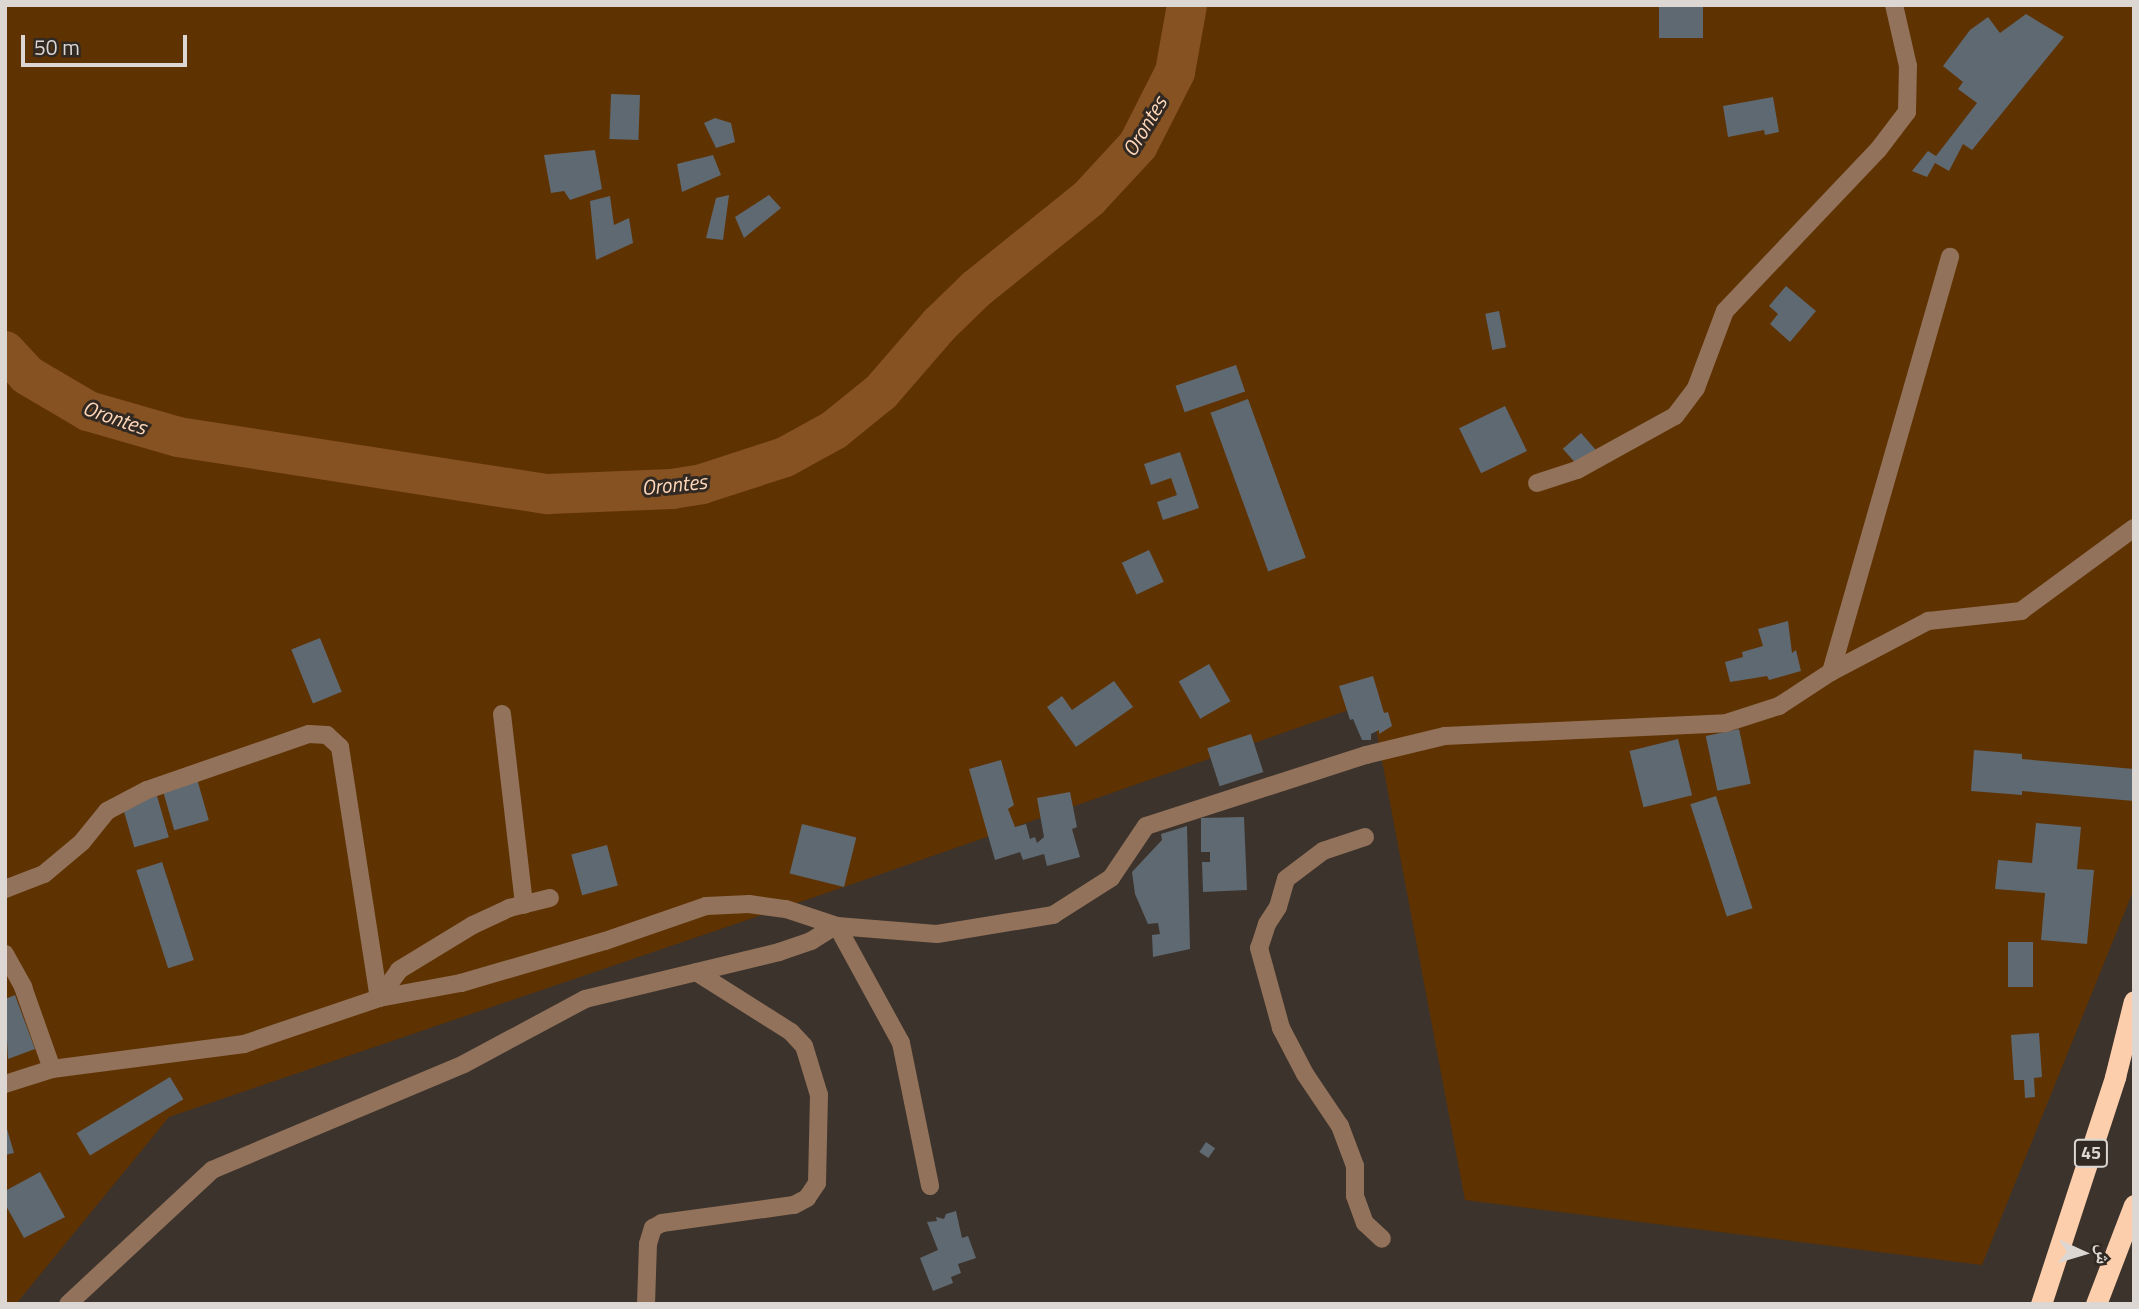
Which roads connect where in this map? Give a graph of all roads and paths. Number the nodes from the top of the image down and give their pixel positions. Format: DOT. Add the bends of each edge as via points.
graph roads {
  1 [pos="1894,5"];
  2 [pos="1950,257"];
  3 [pos="1537,483"];
  4 [pos="2134,528"];
  5 [pos="1831,673"];
  6 [pos="502,714"];
  7 [pos="1365,837"];
  8 [pos="5,889"];
  9 [pos="550,898"];
  10 [pos="524,905"];
  11 [pos="836,926"];
  12 [pos="5,954"];
  13 [pos="696,972"];
  14 [pos="379,999"];
  15 [pos="2134,1001"];
  16 [pos="52,1069"];
  17 [pos="5,1084"];
  18 [pos="930,1186"];
  19 [pos="2134,1205"];
  20 [pos="1382,1240"];
  21 [pos="68,1304"];
  22 [pos="646,1304"];
  23 [pos="2041,1304"];
  24 [pos="2096,1304"];
  1 -- 3 [label="street" via="1908,66 1907,112 1878,150 1725,311 1696,387 1675,416 1577,470"];
  2 -- 5 [label="street"];
  4 -- 5 [label="street" via="2021,611 1928,621"];
  5 -- 11 [label="street" via="1779,706 1726,723 1445,736 1366,755 1146,826 1111,878 1053,915 937,934"];
  6 -- 10 [label="street"];
  7 -- 20 [label="street" via="1324,851 1286,879 1259,948 1281,1028 1340,1126 1355,1166 1355,1196 1365,1223"];
  8 -- 14 [label="street" via="44,874 82,842 107,811 147,790 309,734 327,735 340,747"];
  9 -- 10 [label="street"];
  10 -- 14 [label="street" via="473,925 400,970"];
  11 -- 13 [label="street" via="779,952"];
  11 -- 14 [label="street" via="786,909 749,904 706,906 605,942 486,976"];
  11 -- 18 [label="street" via="901,1043"];
  12 -- 16 [label="street" via="23,987"];
  13 -- 21 [label="street" via="585,999 464,1064 212,1170"];
  13 -- 22 [label="street" via="791,1032 804,1046 819,1095 817,1183 807,1198 794,1205 653,1228"];
  14 -- 16 [label="street" via="244,1044"];
  15 -- 23 [label="highway, 45" via="2115,1077"];
  16 -- 17 [label="street"];
  19 -- 24 [label="highway"];
}
